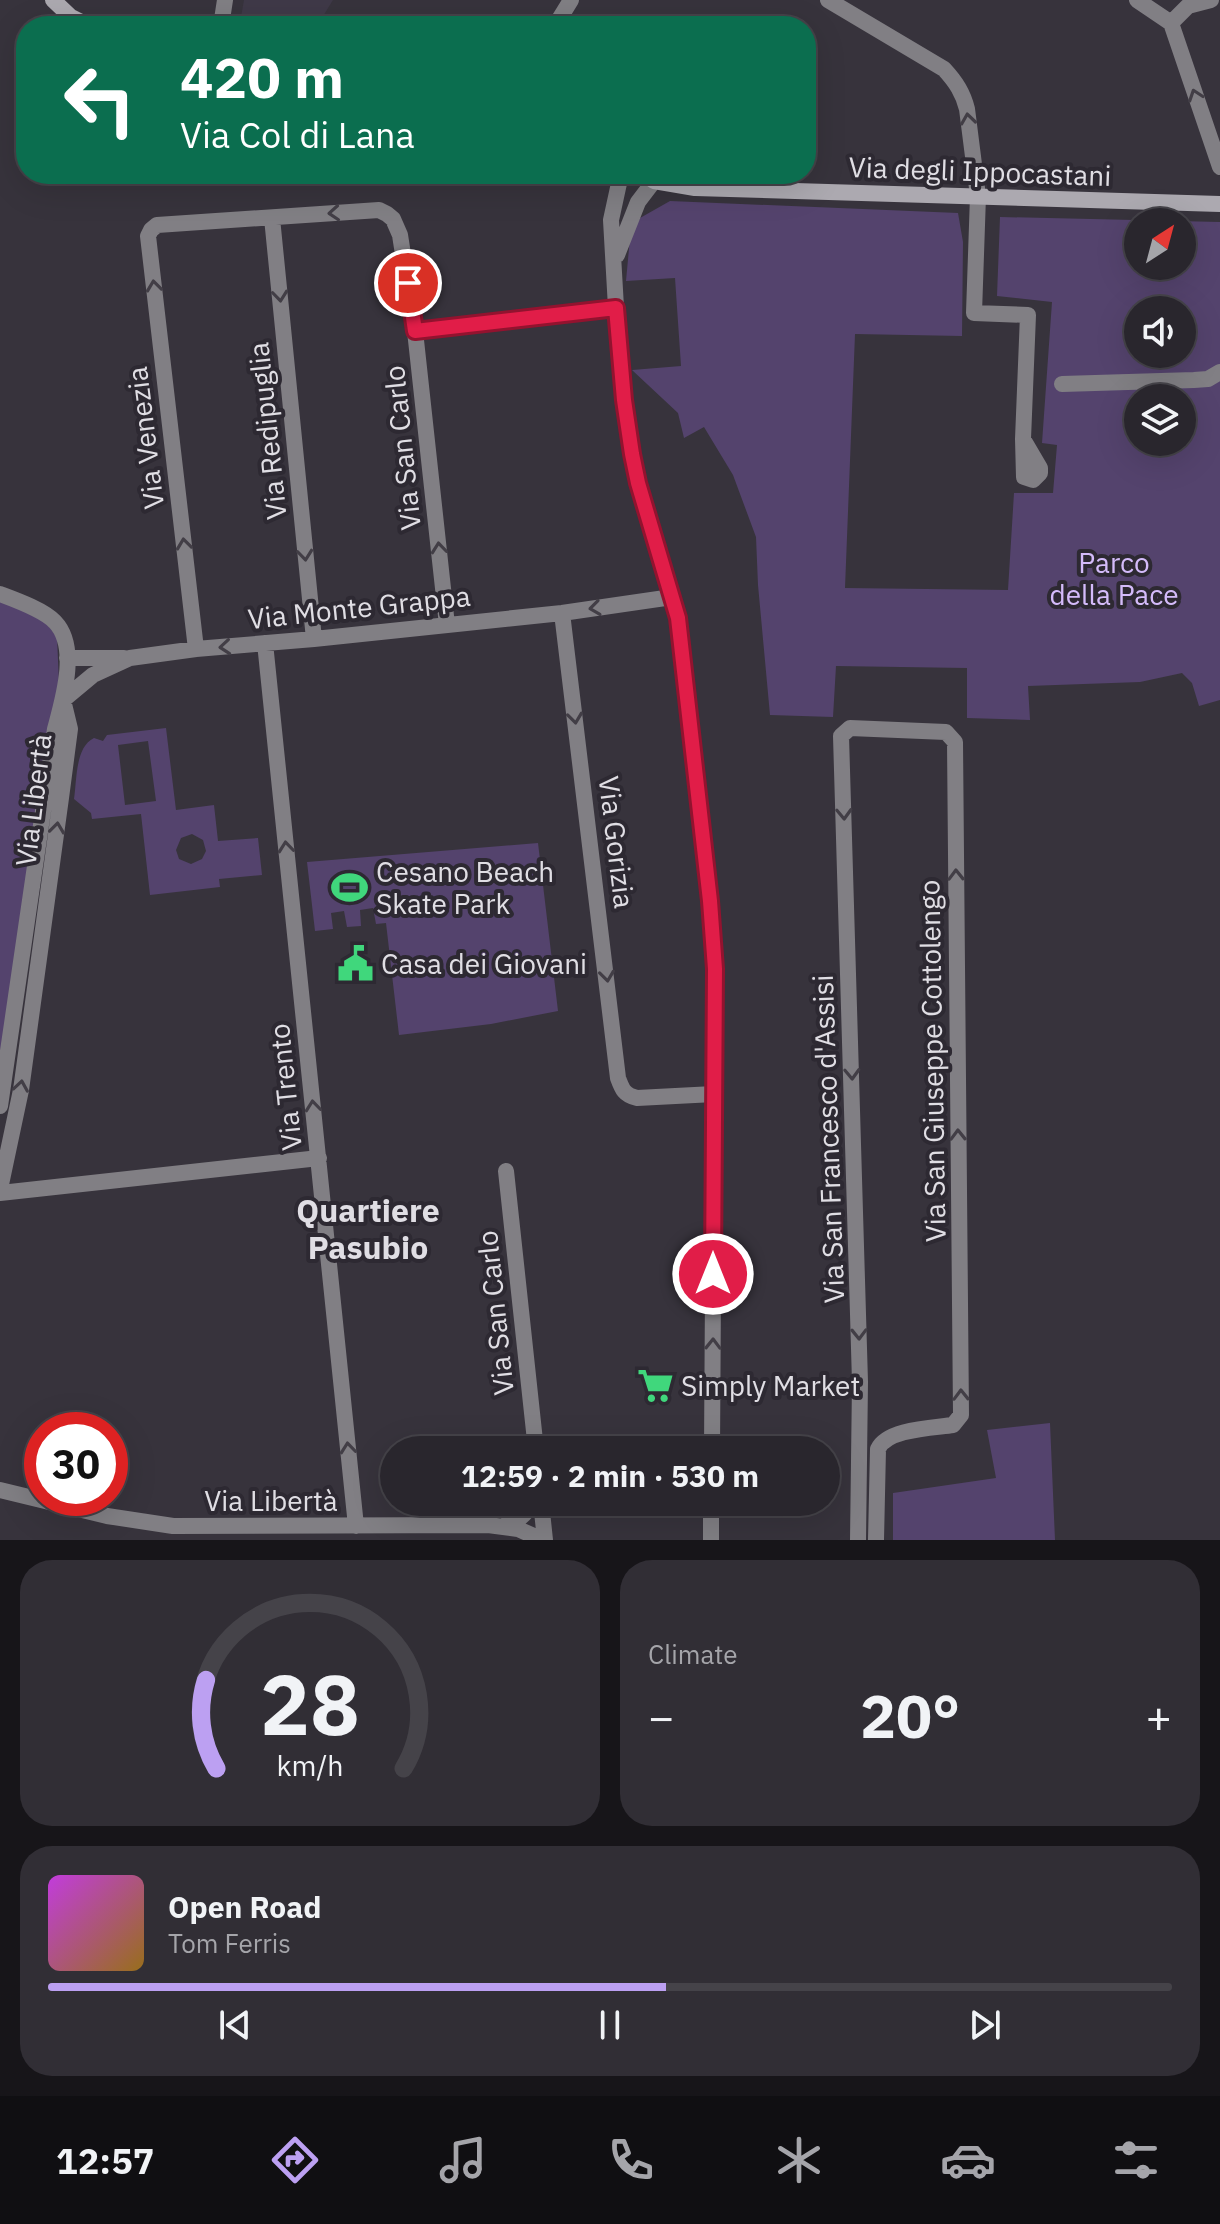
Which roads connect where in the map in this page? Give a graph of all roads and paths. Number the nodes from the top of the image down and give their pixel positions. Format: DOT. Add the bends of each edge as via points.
graph roads {
  1 [pos="53,0"];
  2 [pos="828,0"];
  3 [pos="1137,0"];
  4 [pos="1211,0"];
  5 [pos="1184,3"];
  6 [pos="70,16"];
  7 [pos="1171,23"];
  8 [pos="1220,167"];
  9 [pos="619,184"];
  10 [pos="646,184"];
  11 [pos="678,184"];
  12 [pos="978,196"];
  13 [pos="1220,204"];
  14 [pos="272,218"];
  15 [pos="614,264"];
  16 [pos="616,308"];
  17 [pos="415,331"];
  18 [pos="1220,372"];
  19 [pos="1062,384"];
  20 [pos="1023,439"];
  21 [pos="0,594"];
  22 [pos="672,597"];
  23 [pos="562,613"];
  24 [pos="447,625"];
  25 [pos="314,639"];
  26 [pos="265,643"];
  27 [pos="196,649"];
  28 [pos="67,658"];
  29 [pos="130,658"];
  30 [pos="63,700"];
  31 [pos="841,736"];
  32 [pos="714,1094"];
  33 [pos="0,1106"];
  34 [pos="319,1158"];
  35 [pos="506,1171"];
  36 [pos="0,1191"];
  37 [pos="534,1436"];
  38 [pos="712,1436"];
  39 [pos="0,1490"];
  40 [pos="524,1516"];
  41 [pos="542,1516"];
  42 [pos="711,1516"];
  43 [pos="356,1526"];
  44 [pos="503,1526"];
  45 [pos="225,1532"];
  46 [pos="544,1540"];
  47 [pos="711,1540"];
  48 [pos="858,1540"];
  49 [pos="876,1540"];
  1 -- 6 [label="street"];
  12 -- 2 [label="street, one-way" via="967,109 958,85 944,69"];
  3 -- 7 [label="street"];
  4 -- 5 [label="street"];
  5 -- 7 [label="street"];
  8 -- 7 [label="street, one-way"];
  9 -- 15 [label="street" via="611,220"];
  10 -- 15 [label="street"];
  11 -- 12 [label="street, Via degli Ippocastani"];
  12 -- 13 [label="street, Via degli Ippocastani"];
  12 -- 20 [label="street" via="974,313 1028,315"];
  17 -- 14 [label="street, Via San Carlo, one-way" via="400,235 387,214 379,210"];
  14 -- 25 [label="street, Via Redipuglia, one-way"];
  27 -- 14 [label="street, Via Venezia, one-way" via="148,236 157,225"];
  15 -- 16 [label="street"];
  16 -- 17 [label="street"];
  16 -- 22 [label="street" via="629,441"];
  24 -- 17 [label="street, Via San Carlo, one-way"];
  18 -- 19 [label="street" via="1208,379"];
  21 -- 28 [label="street, Via Libertà" via="54,620 64,634"];
  22 -- 23 [label="street, Via Monte Grappa, one-way"];
  22 -- 32 [label="street" via="711,915"];
  23 -- 24 [label="street, Via Monte Grappa"];
  23 -- 32 [label="street, Via Gorizia, one-way" via="618,1078 624,1092 637,1098"];
  24 -- 25 [label="street, Via Monte Grappa"];
  25 -- 26 [label="street, Via Monte Grappa"];
  26 -- 27 [label="street, Via Monte Grappa, one-way"];
  34 -- 26 [label="street, Via Trento, one-way"];
  27 -- 29 [label="street, Via Monte Grappa"];
  28 -- 29 [label="street"];
  28 -- 30 [label="street, Via Libertà"];
  29 -- 30 [label="street, Via Monte Grappa" via="93,675"];
  30 -- 33 [label="street, Via Libertà"];
  36 -- 30 [label="street, Via Libertà, one-way" via="21,1090 70,729"];
  31 -- 48 [label="street, Via San Francesco d'Assisi, one-way" via="860,1382"];
  49 -- 31 [label="street, Via San Giuseppe Cottolengo, one-way" via="882,1440 953,1425 961,1415 955,742 946,732 850,728"];
  38 -- 32 [label="street, one-way"];
  34 -- 36 [label="street"];
  43 -- 34 [label="street, Via Trento, one-way"];
  35 -- 37 [label="street, Via San Carlo"];
  39 -- 45 [label="street, Via Libertà" via="148,1523"];
  40 -- 44 [label="street"];
  41 -- 46 [label="street"];
  42 -- 47 [label="street"];
  43 -- 44 [label="street, Via Libertà"];
  43 -- 45 [label="street, Via Libertà"];
  44 -- 46 [label="street, Via Libertà"];
}
